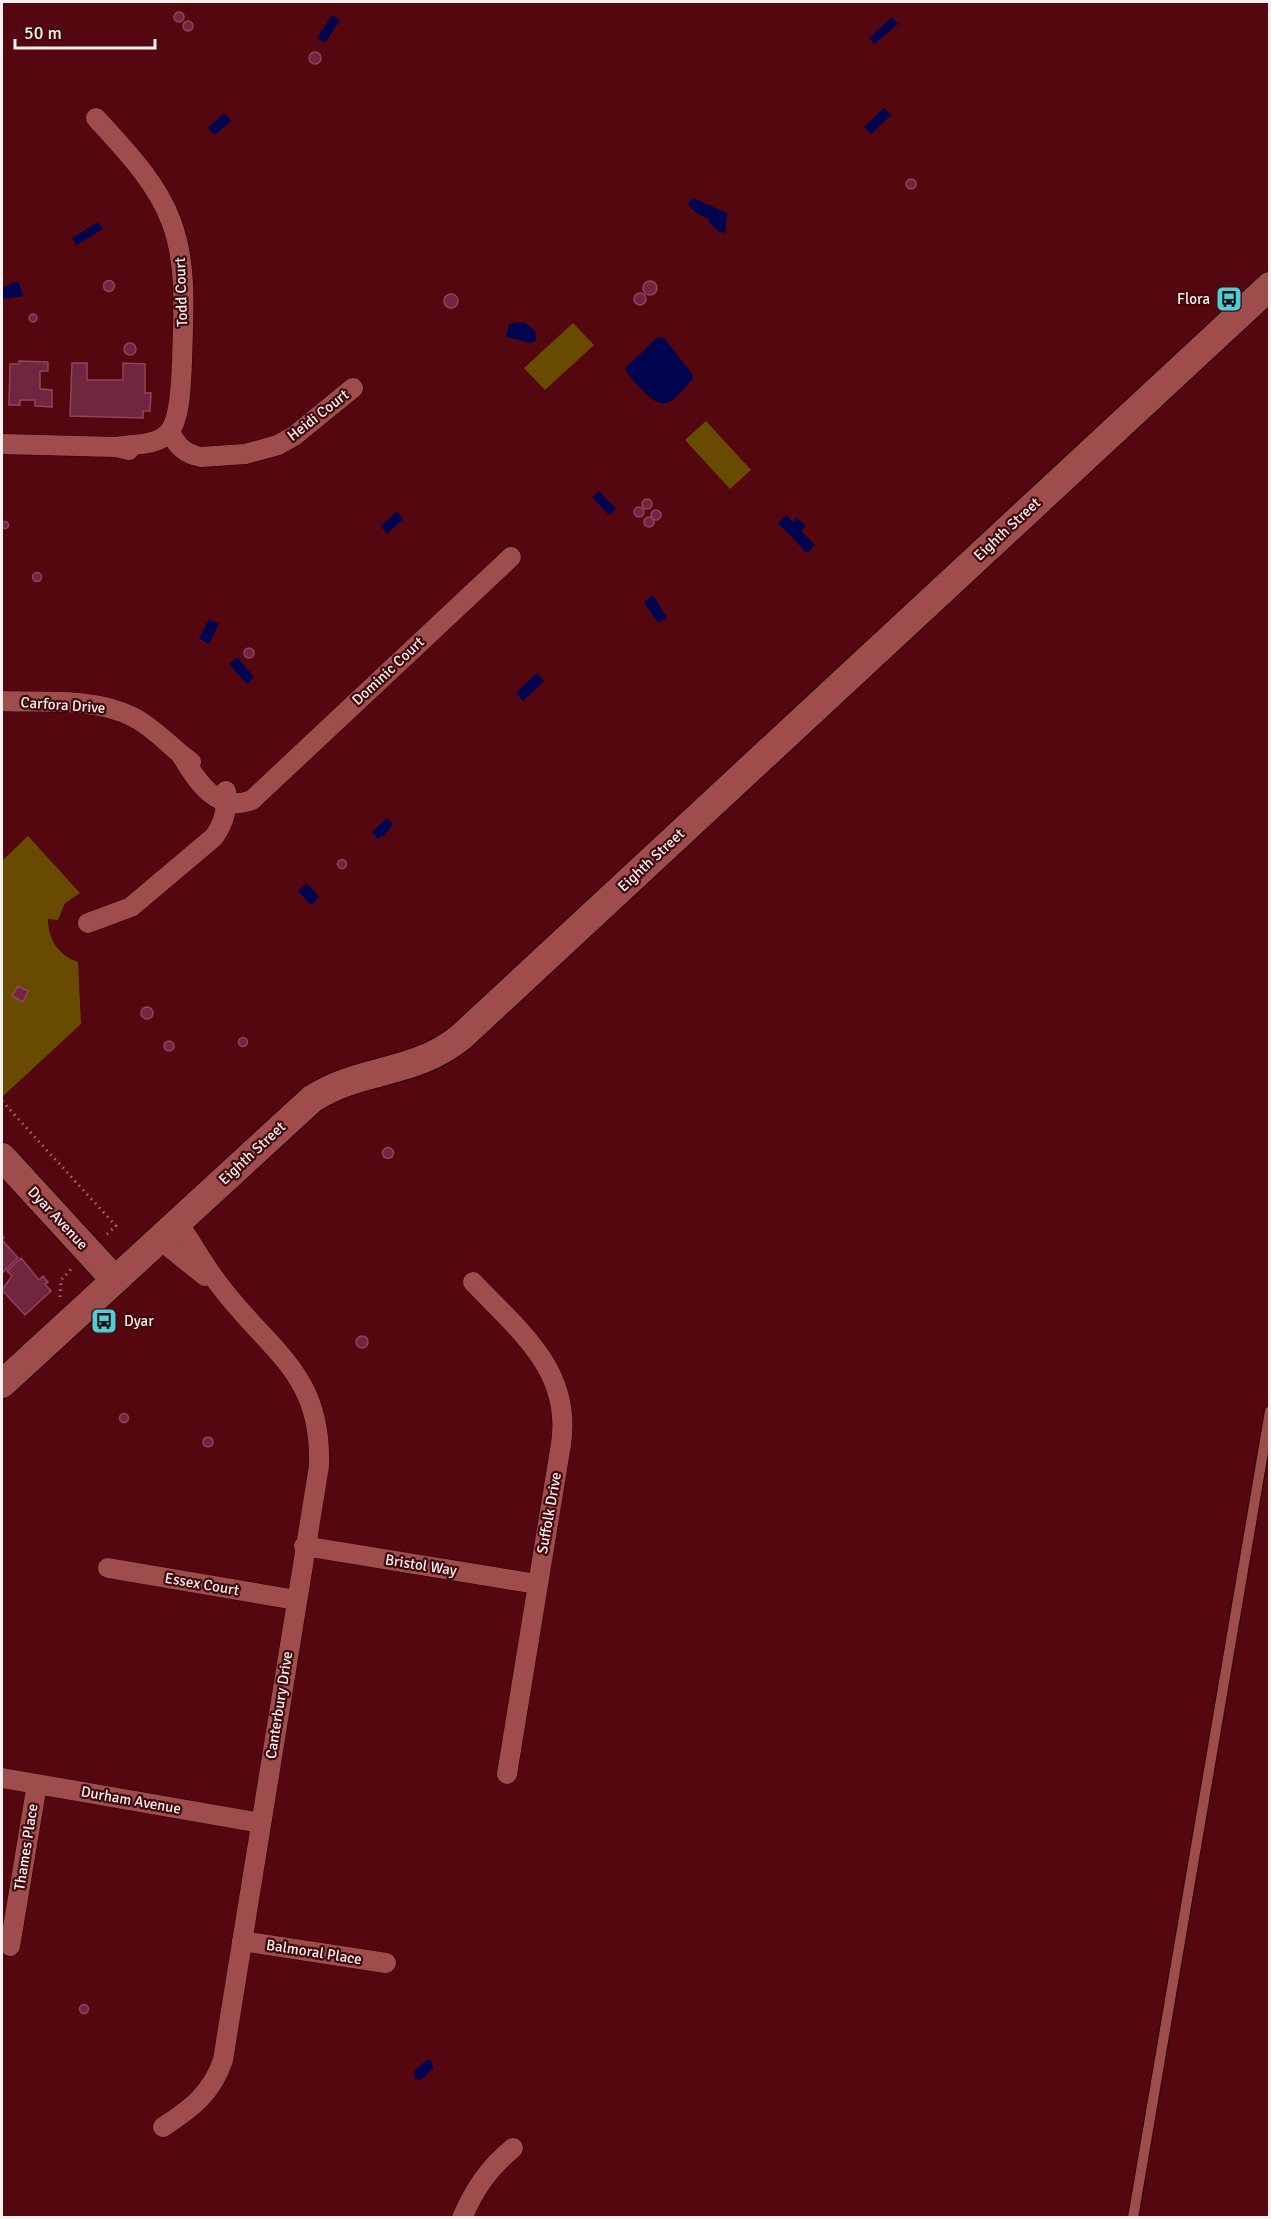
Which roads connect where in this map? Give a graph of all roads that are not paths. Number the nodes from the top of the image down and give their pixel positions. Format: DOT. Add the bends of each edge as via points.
graph roads {
  1 [pos="96,117"];
  2 [pos="1269,286"];
  3 [pos="353,388"];
  4 [pos="175,436"];
  5 [pos="2,444"];
  6 [pos="511,557"];
  7 [pos="2,701"];
  8 [pos="224,798"];
  9 [pos="88,923"];
  10 [pos="2,1157"];
  11 [pos="168,1231"];
  12 [pos="114,1279"];
  13 [pos="473,1282"];
  14 [pos="2,1384"];
  15 [pos="1269,1411"];
  16 [pos="304,1545"];
  17 [pos="108,1568"];
  18 [pos="537,1584"];
  19 [pos="296,1600"];
  20 [pos="507,1774"];
  21 [pos="2,1778"];
  22 [pos="37,1784"];
  23 [pos="261,1822"];
  24 [pos="242,1941"];
  25 [pos="10,1946"];
  26 [pos="386,1963"];
  27 [pos="163,2127"];
  28 [pos="513,2148"];
  29 [pos="462,2217"];
  30 [pos="1132,2217"];
  1 -- 4 [label="street, Todd Court" via="148,178 178,241 184,289"];
  2 -- 11 [label="street, Eighth Street" via="461,1037 428,1059 342,1083 312,1099"];
  3 -- 4 [label="street, Heidi Court" via="279,445 245,453 212,454"];
  4 -- 5 [label="street" via="116,447"];
  6 -- 8 [label="street, Dominic Court" via="266,784"];
  7 -- 8 [label="street, Carfora Drive" via="93,705 133,717 182,755"];
  8 -- 9 [label="street" via="197,848 130,908"];
  10 -- 12 [label="street, Dyar Avenue"];
  11 -- 12 [label="street, Eighth Street"];
  11 -- 16 [label="street, Canterbury Drive" via="294,1370 314,1409 318,1466"];
  12 -- 14 [label="street, Eighth Street"];
  13 -- 18 [label="street, Suffolk Drive" via="550,1369 563,1409 564,1425"];
  15 -- 30 [label="lane"];
  16 -- 18 [label="street, Bristol Way"];
  16 -- 19 [label="street, Canterbury Drive"];
  17 -- 19 [label="street, Essex Court"];
  18 -- 20 [label="street, Suffolk Drive"];
  19 -- 23 [label="street, Canterbury Drive"];
  21 -- 22 [label="street, Durham Avenue"];
  22 -- 23 [label="street, Durham Avenue"];
  22 -- 25 [label="street, Thames Place"];
  23 -- 24 [label="street, Canterbury Drive"];
  24 -- 26 [label="street, Balmoral Place"];
  24 -- 27 [label="street, Canterbury Drive" via="218,2076 198,2103"];
  28 -- 29 [label="street" via="486,2172"];
}
